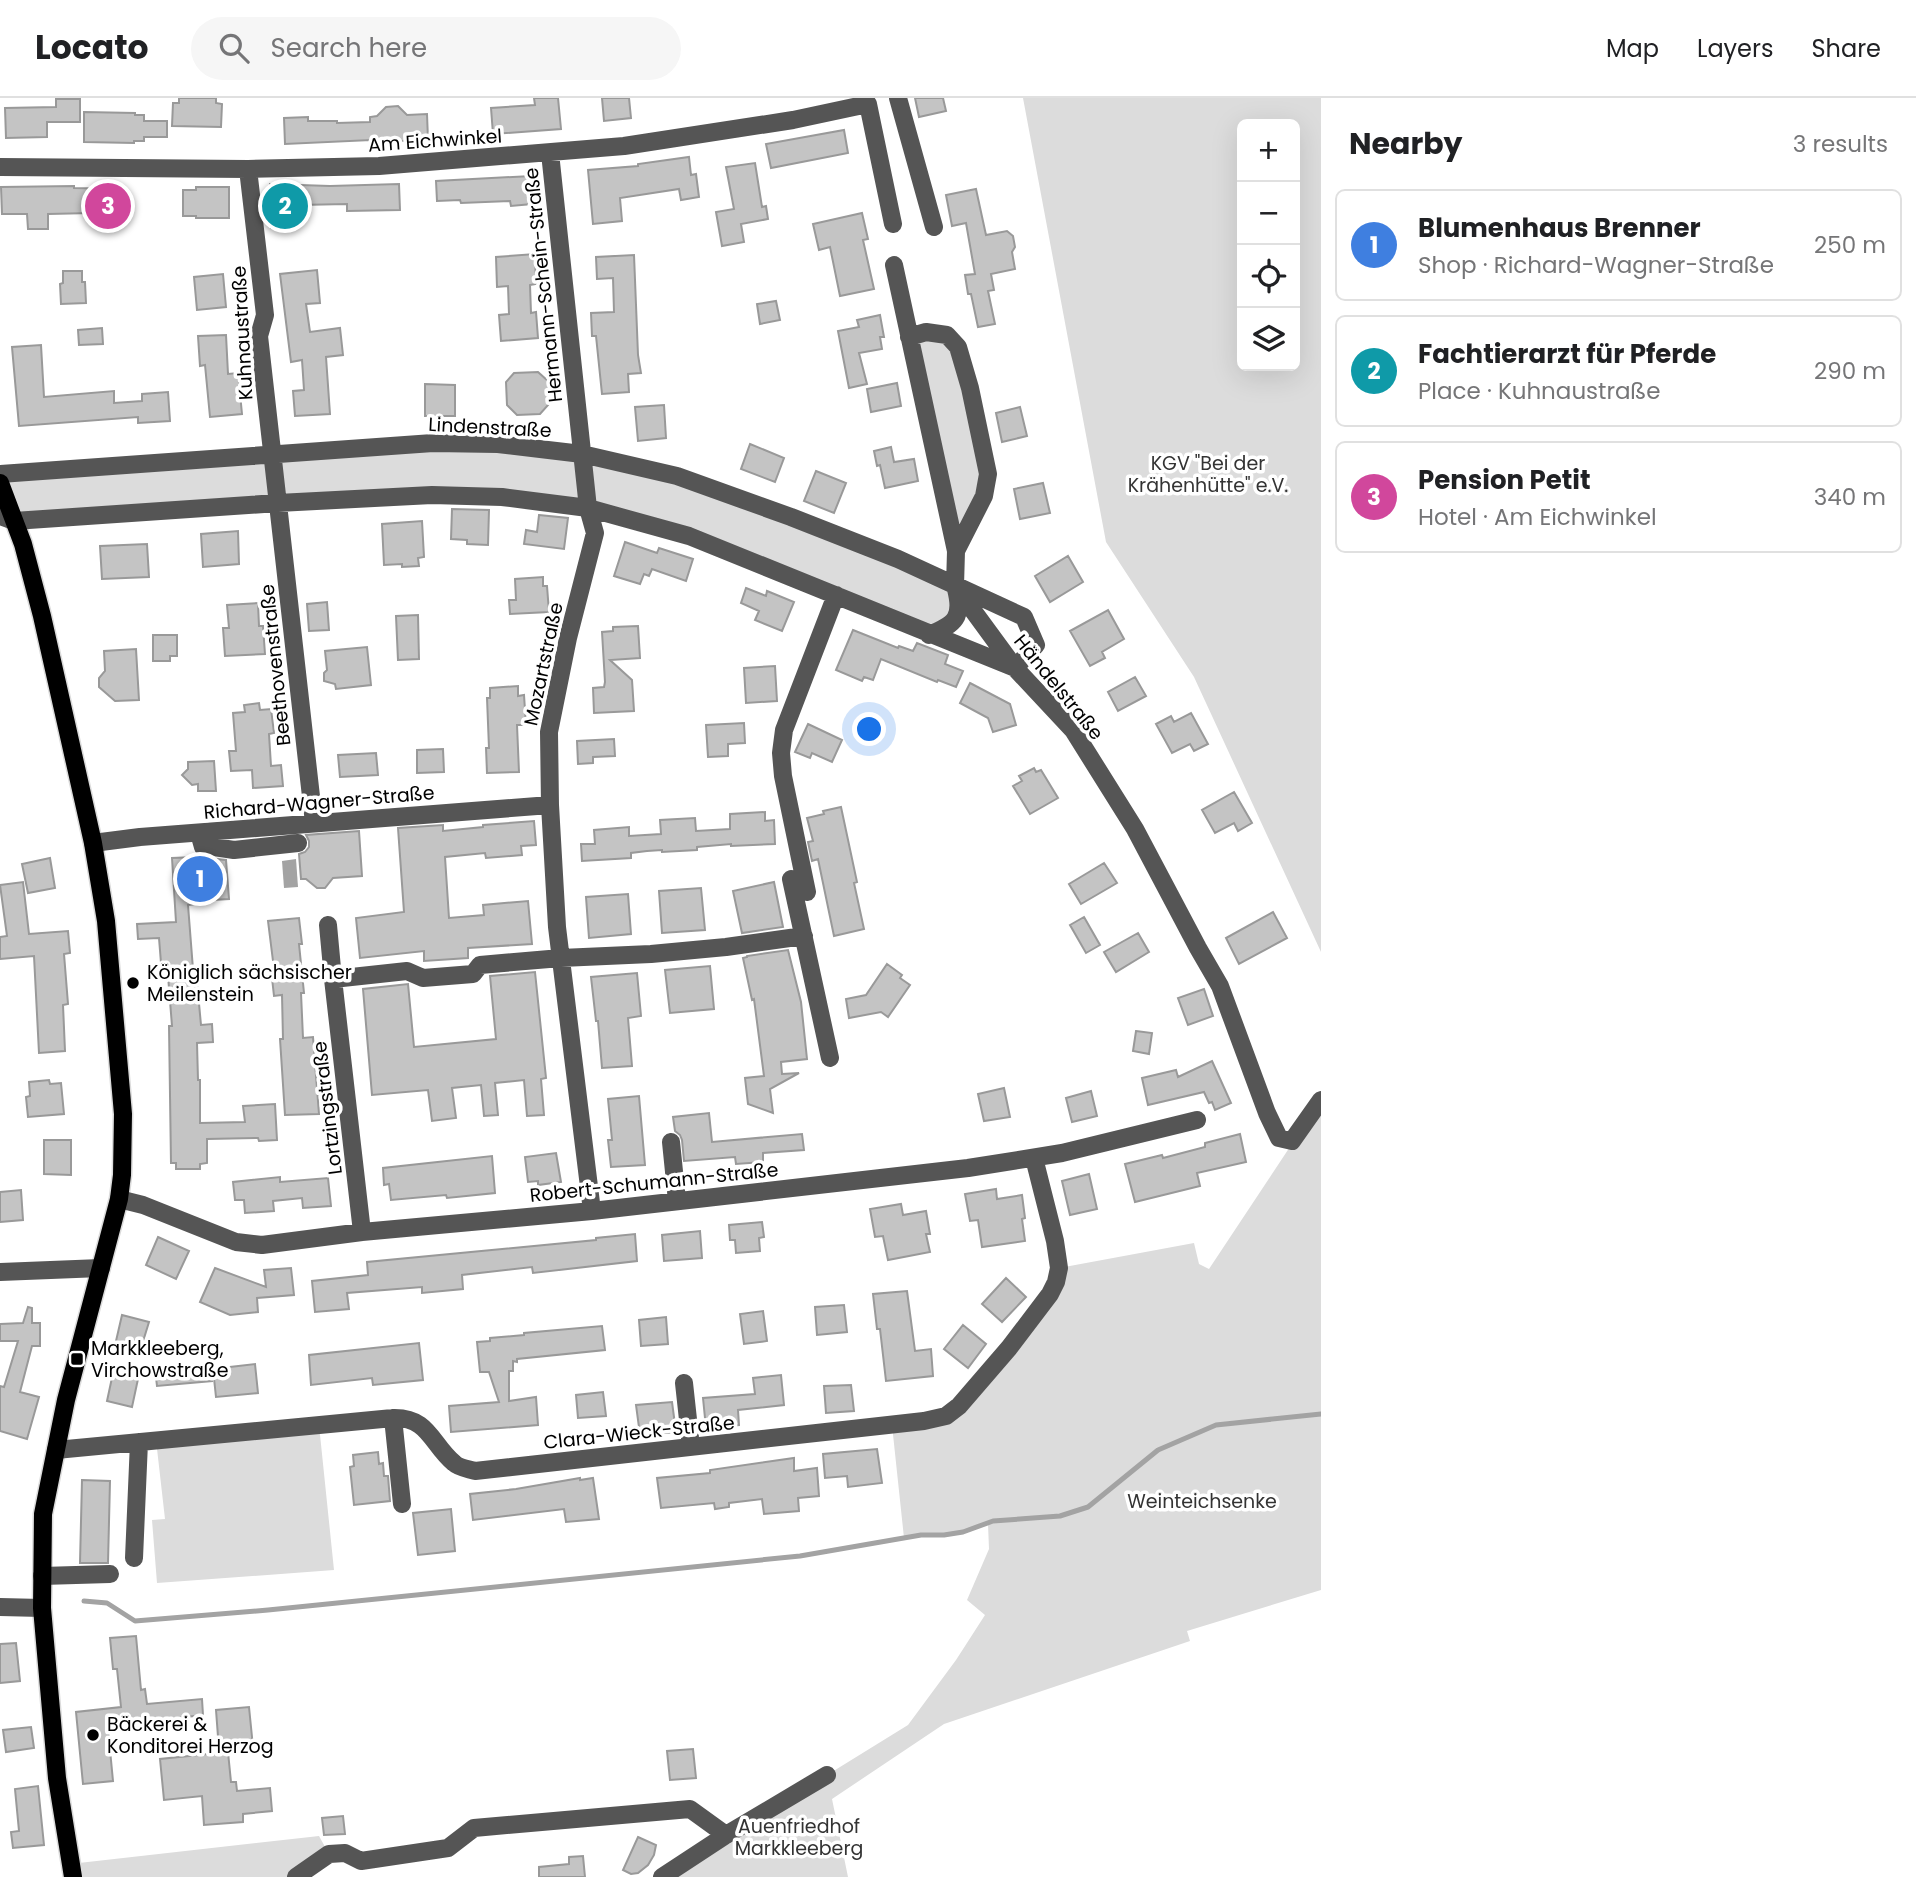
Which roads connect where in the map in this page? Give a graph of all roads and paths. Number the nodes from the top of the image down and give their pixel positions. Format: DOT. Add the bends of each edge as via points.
graph roads {
  1 [pos="892,98"];
  2 [pos="898,98"];
  3 [pos="848,103"];
  4 [pos="868,104"];
  5 [pos="550,153"];
  6 [pos="0,167"];
  7 [pos="248,169"];
  8 [pos="893,225"];
  9 [pos="934,228"];
  10 [pos="894,265"];
  11 [pos="909,338"];
  12 [pos="272,453"];
  13 [pos="582,454"];
  14 [pos="0,474"];
  15 [pos="0,483"];
  16 [pos="278,503"];
  17 [pos="587,508"];
  18 [pos="7,519"];
  19 [pos="956,551"];
  20 [pos="956,586"];
  21 [pos="836,595"];
  22 [pos="929,635"];
  23 [pos="1015,668"];
  24 [pos="550,805"];
  25 [pos="314,823"];
  26 [pos="199,833"];
  27 [pos="93,843"];
  28 [pos="298,843"];
  29 [pos="792,879"];
  30 [pos="807,892"];
  31 [pos="328,925"];
  32 [pos="804,936"];
  33 [pos="561,958"];
  34 [pos="333,979"];
  35 [pos="830,1058"];
  36 [pos="1321,1100"];
  37 [pos="1197,1120"];
  38 [pos="671,1142"];
  39 [pos="1034,1158"];
  40 [pos="119,1199"];
  41 [pos="677,1202"];
  42 [pos="592,1211"];
  43 [pos="362,1232"];
  44 [pos="101,1268"];
  45 [pos="0,1272"];
  46 [pos="684,1383"];
  47 [pos="393,1418"];
  48 [pos="139,1442"];
  49 [pos="691,1447"];
  50 [pos="56,1450"];
  51 [pos="402,1504"];
  52 [pos="134,1558"];
  53 [pos="110,1574"];
  54 [pos="42,1576"];
  55 [pos="0,1607"];
  56 [pos="42,1608"];
  57 [pos="827,1774"];
  58 [pos="726,1835"];
  59 [pos="362,1869"];
  60 [pos="73,1877"];
  61 [pos="296,1877"];
  62 [pos="662,1877"];
  1 -- 4 [label="street, Am Eichwinkel"];
  2 -- 9 [label="street"];
  3 -- 4 [label="street, Am Eichwinkel"];
  3 -- 5 [label="street, Am Eichwinkel" via="793,120"];
  4 -- 8 [label="street"];
  5 -- 7 [label="street, Am Eichwinkel" via="379,166"];
  5 -- 13 [label="street, Hermann-Schein-Straße"];
  6 -- 7 [label="street, Am Eichwinkel"];
  7 -- 12 [label="street, Kuhnaustraße" via="265,315 259,336"];
  10 -- 11 [label="street"];
  11 -- 19 [label="street"];
  11 -- 19 [label="street" via="926,332 947,335 958,348 970,388 988,474 984,496"];
  12 -- 13 [label="street, Lindenstraße" via="433,443 498,444"];
  12 -- 14 [label="street, Lindenstraße"];
  12 -- 16 [label="street, Kuhnaustraße"];
  13 -- 17 [label="street, Hermann-Schein-Straße"];
  13 -- 20 [label="street, Lindenstraße" via="677,476 898,559"];
  15 -- 18 [label="main road"];
  16 -- 17 [label="street" via="432,495"];
  16 -- 18 [label="street"];
  16 -- 25 [label="street, Beethovenstraße"];
  17 -- 21 [label="street" via="689,536"];
  17 -- 24 [label="street, Mozartstraße" via="595,533 549,732"];
  18 -- 27 [label="main road" via="23,544"];
  19 -- 20 [label="street"];
  20 -- 22 [label="street" via="957,617 947,628"];
  20 -- 23 [label="street, Händelstraße"];
  20 -- 23 [label="street, Lindenstraße" via="1024,617 1036,645"];
  21 -- 22 [label="street"];
  21 -- 30 [label="street" via="784,730 781,753"];
  22 -- 23 [label="street"];
  23 -- 36 [label="street, Händelstraße" via="1073,730 1135,829 1220,986 1279,1138 1292,1142"];
  24 -- 25 [label="street, Richard-Wagner-Straße"];
  24 -- 33 [label="street, Mozartstraße"];
  25 -- 26 [label="street, Richard-Wagner-Straße"];
  26 -- 27 [label="street, Richard-Wagner-Straße"];
  26 -- 28 [label="street" via="203,847 234,850"];
  27 -- 40 [label="main road" via="106,921 123,1114"];
  29 -- 32 [label="street"];
  31 -- 34 [label="street, Lortzingstraße"];
  32 -- 33 [label="street" via="663,953"];
  32 -- 35 [label="street"];
  33 -- 34 [label="street" via="480,965 472,974 423,978 407,971"];
  33 -- 42 [label="street, Mozartstraße"];
  34 -- 43 [label="street, Lortzingstraße"];
  37 -- 39 [label="street, Robert-Schumann-Straße"];
  38 -- 41 [label="street"];
  39 -- 41 [label="street, Robert-Schumann-Straße"];
  39 -- 49 [label="street, Clara-Wieck-Straße" via="1055,1241 1056,1282 960,1406 946,1416 924,1421"];
  40 -- 43 [label="street, Robert-Schumann-Straße" via="249,1244"];
  40 -- 44 [label="main road"];
  41 -- 42 [label="street, Robert-Schumann-Straße"];
  42 -- 43 [label="street, Robert-Schumann-Straße"];
  44 -- 45 [label="street"];
  44 -- 50 [label="main road"];
  46 -- 49 [label="street"];
  47 -- 48 [label="street, Clara-Wieck-Straße"];
  47 -- 49 [label="street, Clara-Wieck-Straße" via="409,1418 424,1427 456,1465 475,1471"];
  47 -- 51 [label="street"];
  48 -- 50 [label="street, Clara-Wieck-Straße"];
  48 -- 52 [label="street"];
  50 -- 54 [label="main road" via="43,1514"];
  53 -- 54 [label="street"];
  54 -- 56 [label="main road"];
  55 -- 56 [label="street"];
  56 -- 60 [label="main road" via="57,1778"];
  57 -- 58 [label="street"];
  58 -- 59 [label="street" via="690,1809 474,1828 448,1848"];
  58 -- 62 [label="street"];
  59 -- 61 [label="street" via="345,1853 329,1854"];
}
